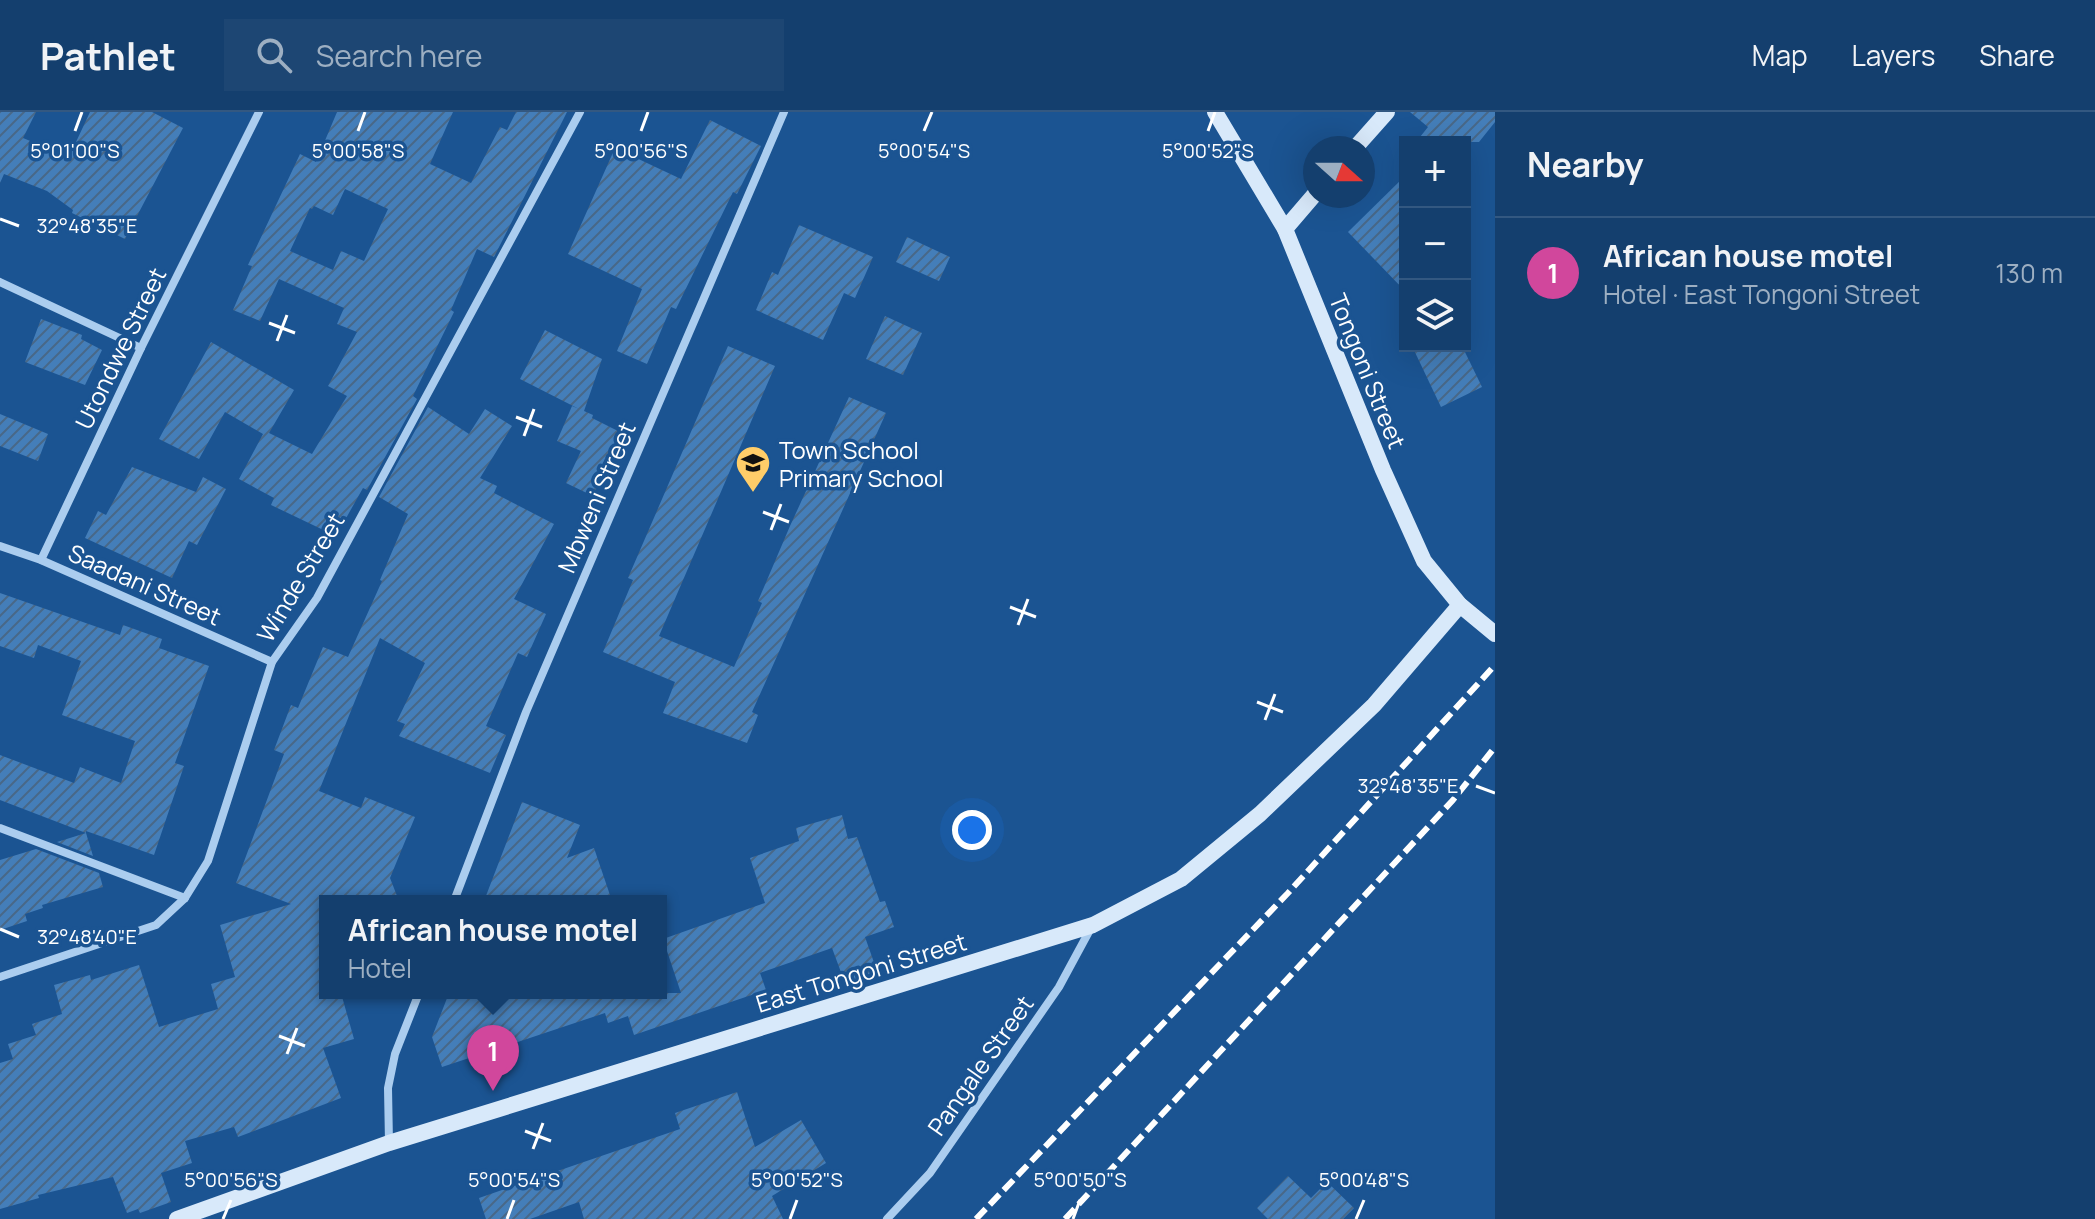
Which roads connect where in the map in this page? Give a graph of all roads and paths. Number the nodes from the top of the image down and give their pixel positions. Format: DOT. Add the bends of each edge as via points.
graph roads {
  1 [pos="259,112"];
  2 [pos="580,112"];
  3 [pos="784,112"];
  4 [pos="1215,112"];
  5 [pos="1387,112"];
  6 [pos="1366,136"];
  7 [pos="1303,208"];
  8 [pos="1285,229"];
  9 [pos="0,282"];
  10 [pos="141,348"];
  11 [pos="0,546"];
  12 [pos="41,560"];
  13 [pos="1460,605"];
  14 [pos="1495,634"];
  15 [pos="272,662"];
  16 [pos="0,828"];
  17 [pos="456,895"];
  18 [pos="185,898"];
  19 [pos="1093,925"];
  20 [pos="0,977"];
  21 [pos="417,999"];
  22 [pos="389,1143"];
  23 [pos="177,1219"];
  24 [pos="887,1219"];
  1 -- 10 [label="street, Utondwe Street"];
  2 -- 15 [label="street, Winde Street" via="317,598"];
  3 -- 17 [label="street, Mbweni Street" via="532,698"];
  4 -- 8 [label="street, Tongoni Street"];
  5 -- 6 [label="street"];
  7 -- 8 [label="street"];
  8 -- 13 [label="street, Tongoni Street" via="1424,561"];
  9 -- 10 [label="street"];
  10 -- 12 [label="street, Utondwe Street"];
  11 -- 12 [label="street, Saadani Street"];
  12 -- 15 [label="street, Saadani Street"];
  13 -- 14 [label="street, Tongoni Street"];
  13 -- 19 [label="street, East Tongoni Street" via="1374,705 1260,814 1181,879"];
  15 -- 18 [label="street, Winde Street" via="208,861"];
  16 -- 18 [label="street"];
  18 -- 20 [label="street, Winde Street" via="156,925"];
  19 -- 22 [label="street, East Tongoni Street"];
  19 -- 24 [label="street, Pangale Street" via="1059,987 930,1173"];
  21 -- 22 [label="street" via="388,1088"];
  22 -- 23 [label="street, East Tongoni Street"];
}
